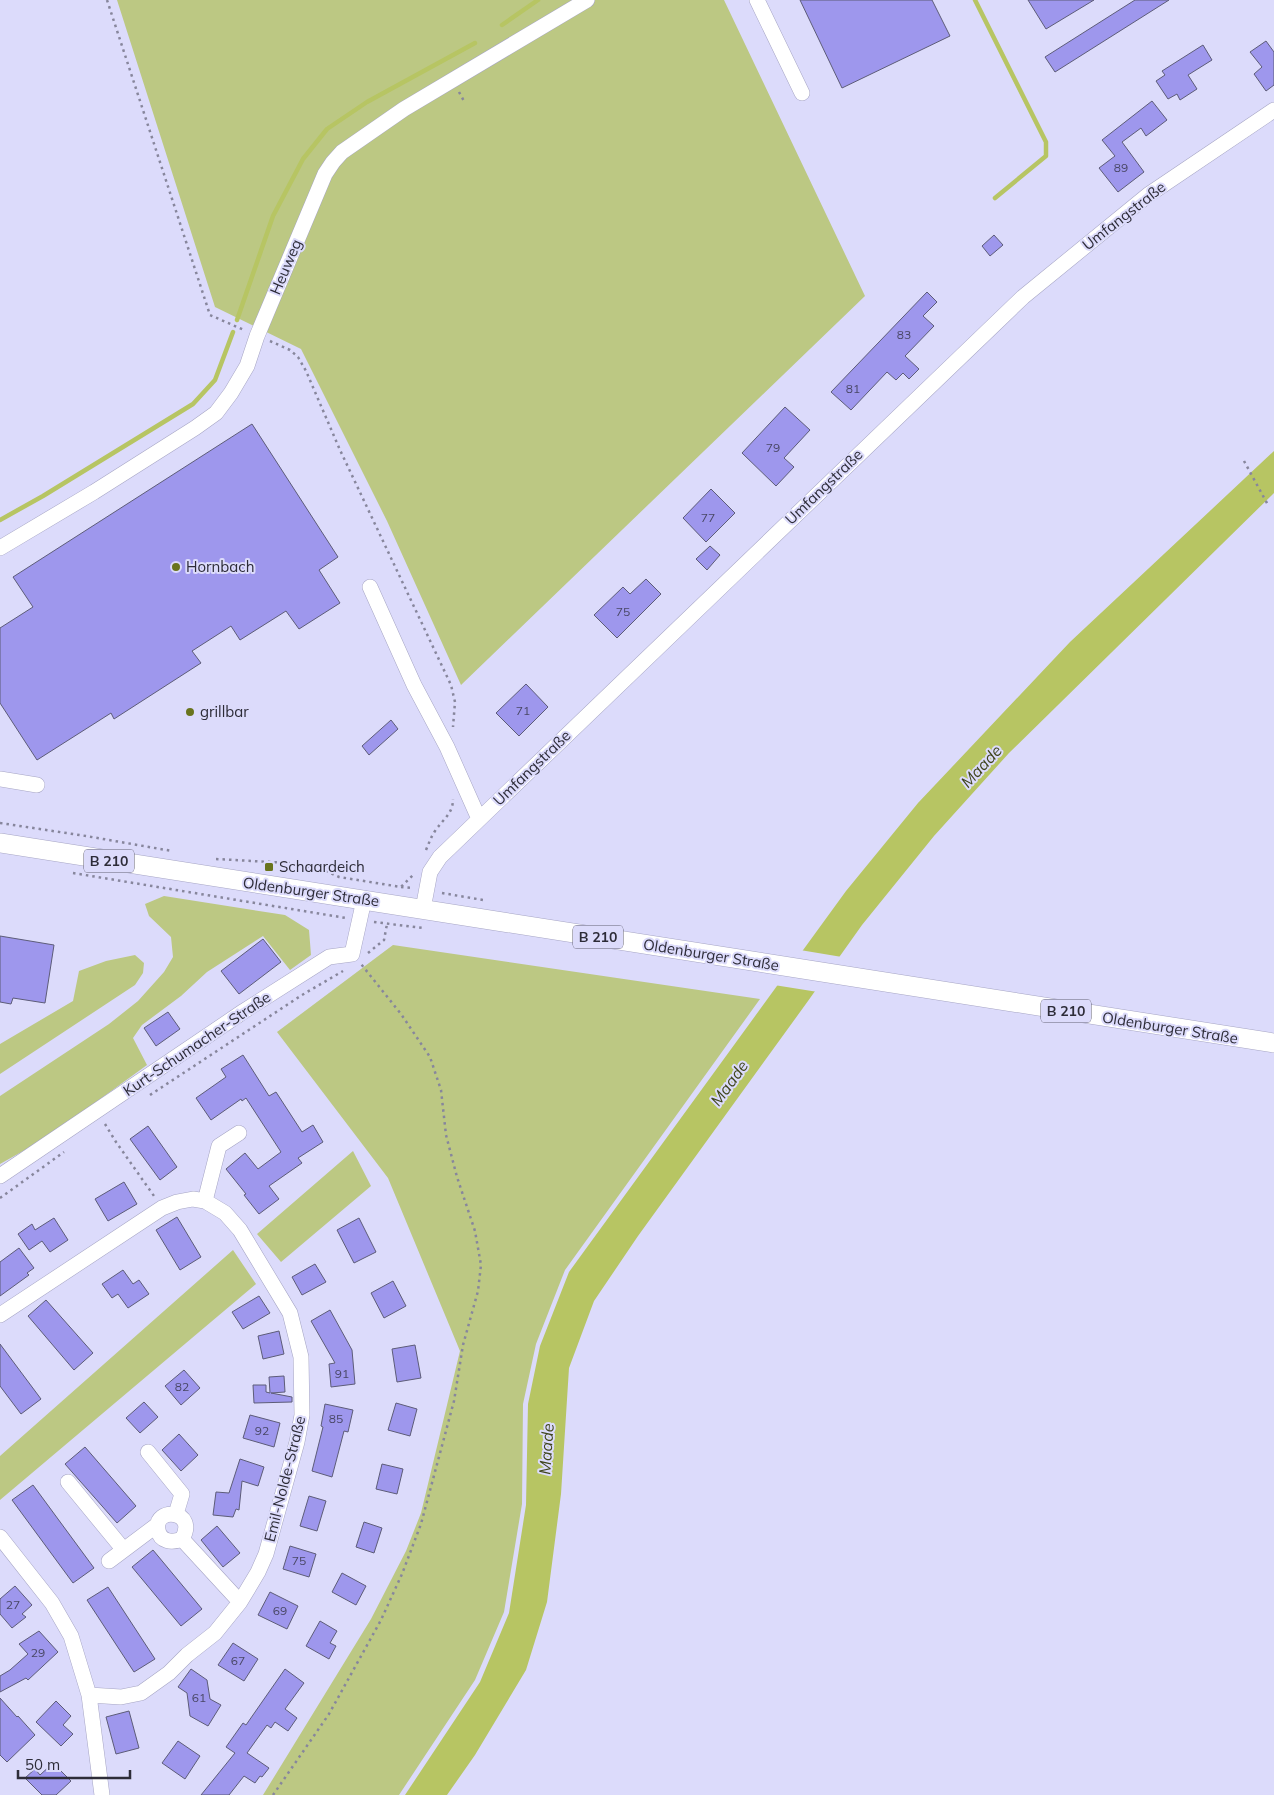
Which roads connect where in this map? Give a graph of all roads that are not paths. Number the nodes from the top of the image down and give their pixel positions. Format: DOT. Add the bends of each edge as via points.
graph roads {
  1 [pos="587,0"];
  2 [pos="757,0"];
  3 [pos="802,93"];
  4 [pos="1274,110"];
  5 [pos="0,548"];
  6 [pos="370,587"];
  7 [pos="0,779"];
  8 [pos="37,785"];
  9 [pos="479,819"];
  10 [pos="0,844"];
  11 [pos="364,900"];
  12 [pos="423,909"];
  13 [pos="1274,1043"];
  14 [pos="239,1133"];
  15 [pos="0,1176"];
  16 [pos="205,1201"];
  17 [pos="0,1315"];
  18 [pos="148,1452"];
  19 [pos="68,1482"];
  20 [pos="176,1514"];
  21 [pos="157,1525"];
  22 [pos="0,1537"];
  23 [pos="182,1539"];
  24 [pos="124,1549"];
  25 [pos="108,1561"];
  26 [pos="240,1602"];
  27 [pos="89,1695"];
  28 [pos="102,1795"];
  1 -- 5 [label="street, Heuweg" via="404,109 342,152 325,174 246,366 232,393 216,412 103,487"];
  2 -- 3 [label="street"];
  4 -- 9 [label="street, Umfangstraße" via="1148,195 1023,297"];
  6 -- 9 [label="street"];
  7 -- 8 [label="street"];
  9 -- 12 [label="street, Umfangstraße" via="440,857 430,872"];
  10 -- 11 [label="main road, Oldenburger Straße / B 210"];
  11 -- 12 [label="main road, Oldenburger Straße / B 210"];
  11 -- 15 [label="street, Kurt-Schumacher-Straße" via="357,959 329,956"];
  12 -- 13 [label="main road, Oldenburger Straße / B 210"];
  14 -- 16 [label="street" via="220,1146"];
  16 -- 17 [label="street" via="177,1202 162,1208"];
  16 -- 26 [label="street, Emil-Nolde-Straße" via="225,1213 240,1230 263,1267 290,1313 301,1357 302,1415 297,1442 266,1554"];
  18 -- 20 [label="street" via="182,1494"];
  19 -- 24 [label="street"];
  20 -- 21 [label="street" via="160,1518"];
  20 -- 23 [label="street" via="186,1522 186,1533"];
  21 -- 23 [label="street" via="159,1534 167,1541"];
  21 -- 24 [label="street"];
  22 -- 27 [label="street" via="52,1602 71,1636"];
  23 -- 26 [label="street"];
  24 -- 25 [label="street"];
  26 -- 27 [label="street, Emil-Nolde-Straße" via="215,1633 141,1693 121,1697"];
  27 -- 28 [label="street"];
}
